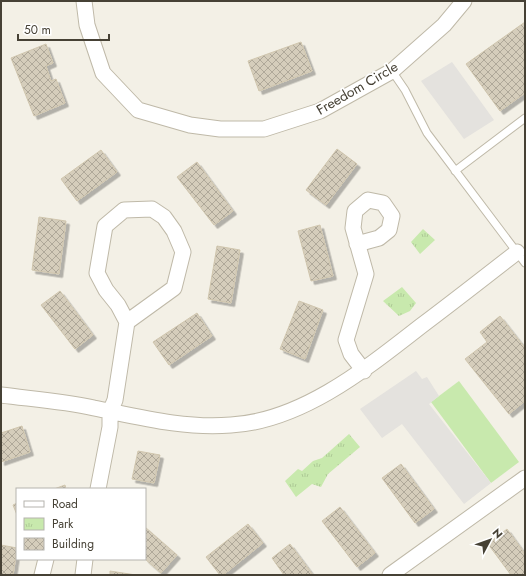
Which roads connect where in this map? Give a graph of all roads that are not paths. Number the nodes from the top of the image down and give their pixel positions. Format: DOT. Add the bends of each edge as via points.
graph roads {
  1 [pos="84,1"];
  2 [pos="464,1"];
  3 [pos="392,71"];
  4 [pos="525,118"];
  5 [pos="455,171"];
  6 [pos="357,244"];
  7 [pos="521,258"];
  8 [pos="127,322"];
  9 [pos="364,371"];
  10 [pos="1,395"];
  11 [pos="110,412"];
  12 [pos="525,478"];
  13 [pos="98,488"];
  14 [pos="46,560"];
  15 [pos="85,560"];
  16 [pos="42,575"];
  17 [pos="82,575"];
  18 [pos="390,575"];
  1 -- 3 [label="street, Freedom Circle" via="87,25 103,73 138,110 190,125 220,129 264,129 320,111"];
  2 -- 3 [label="street, Freedom Circle" via="444,26"];
  3 -- 5 [label="lane" via="405,90 426,133"];
  4 -- 5 [label="lane"];
  5 -- 7 [label="lane"];
  6 -- 9 [label="street" via="366,274 346,340 351,354"];
  7 -- 9 [label="street"];
  8 -- 8 [label="street" via="97,273 105,226 124,210 152,209 164,217 174,230 183,252 174,288"];
  8 -- 11 [label="street" via="115,400"];
  9 -- 11 [label="street" via="311,401 255,422 189,425"];
  10 -- 11 [label="street" via="93,407"];
  11 -- 13 [label="street" via="110,428"];
  12 -- 18 [label="street"];
  14 -- 16 [label="street"];
  15 -- 17 [label="street"];
}
